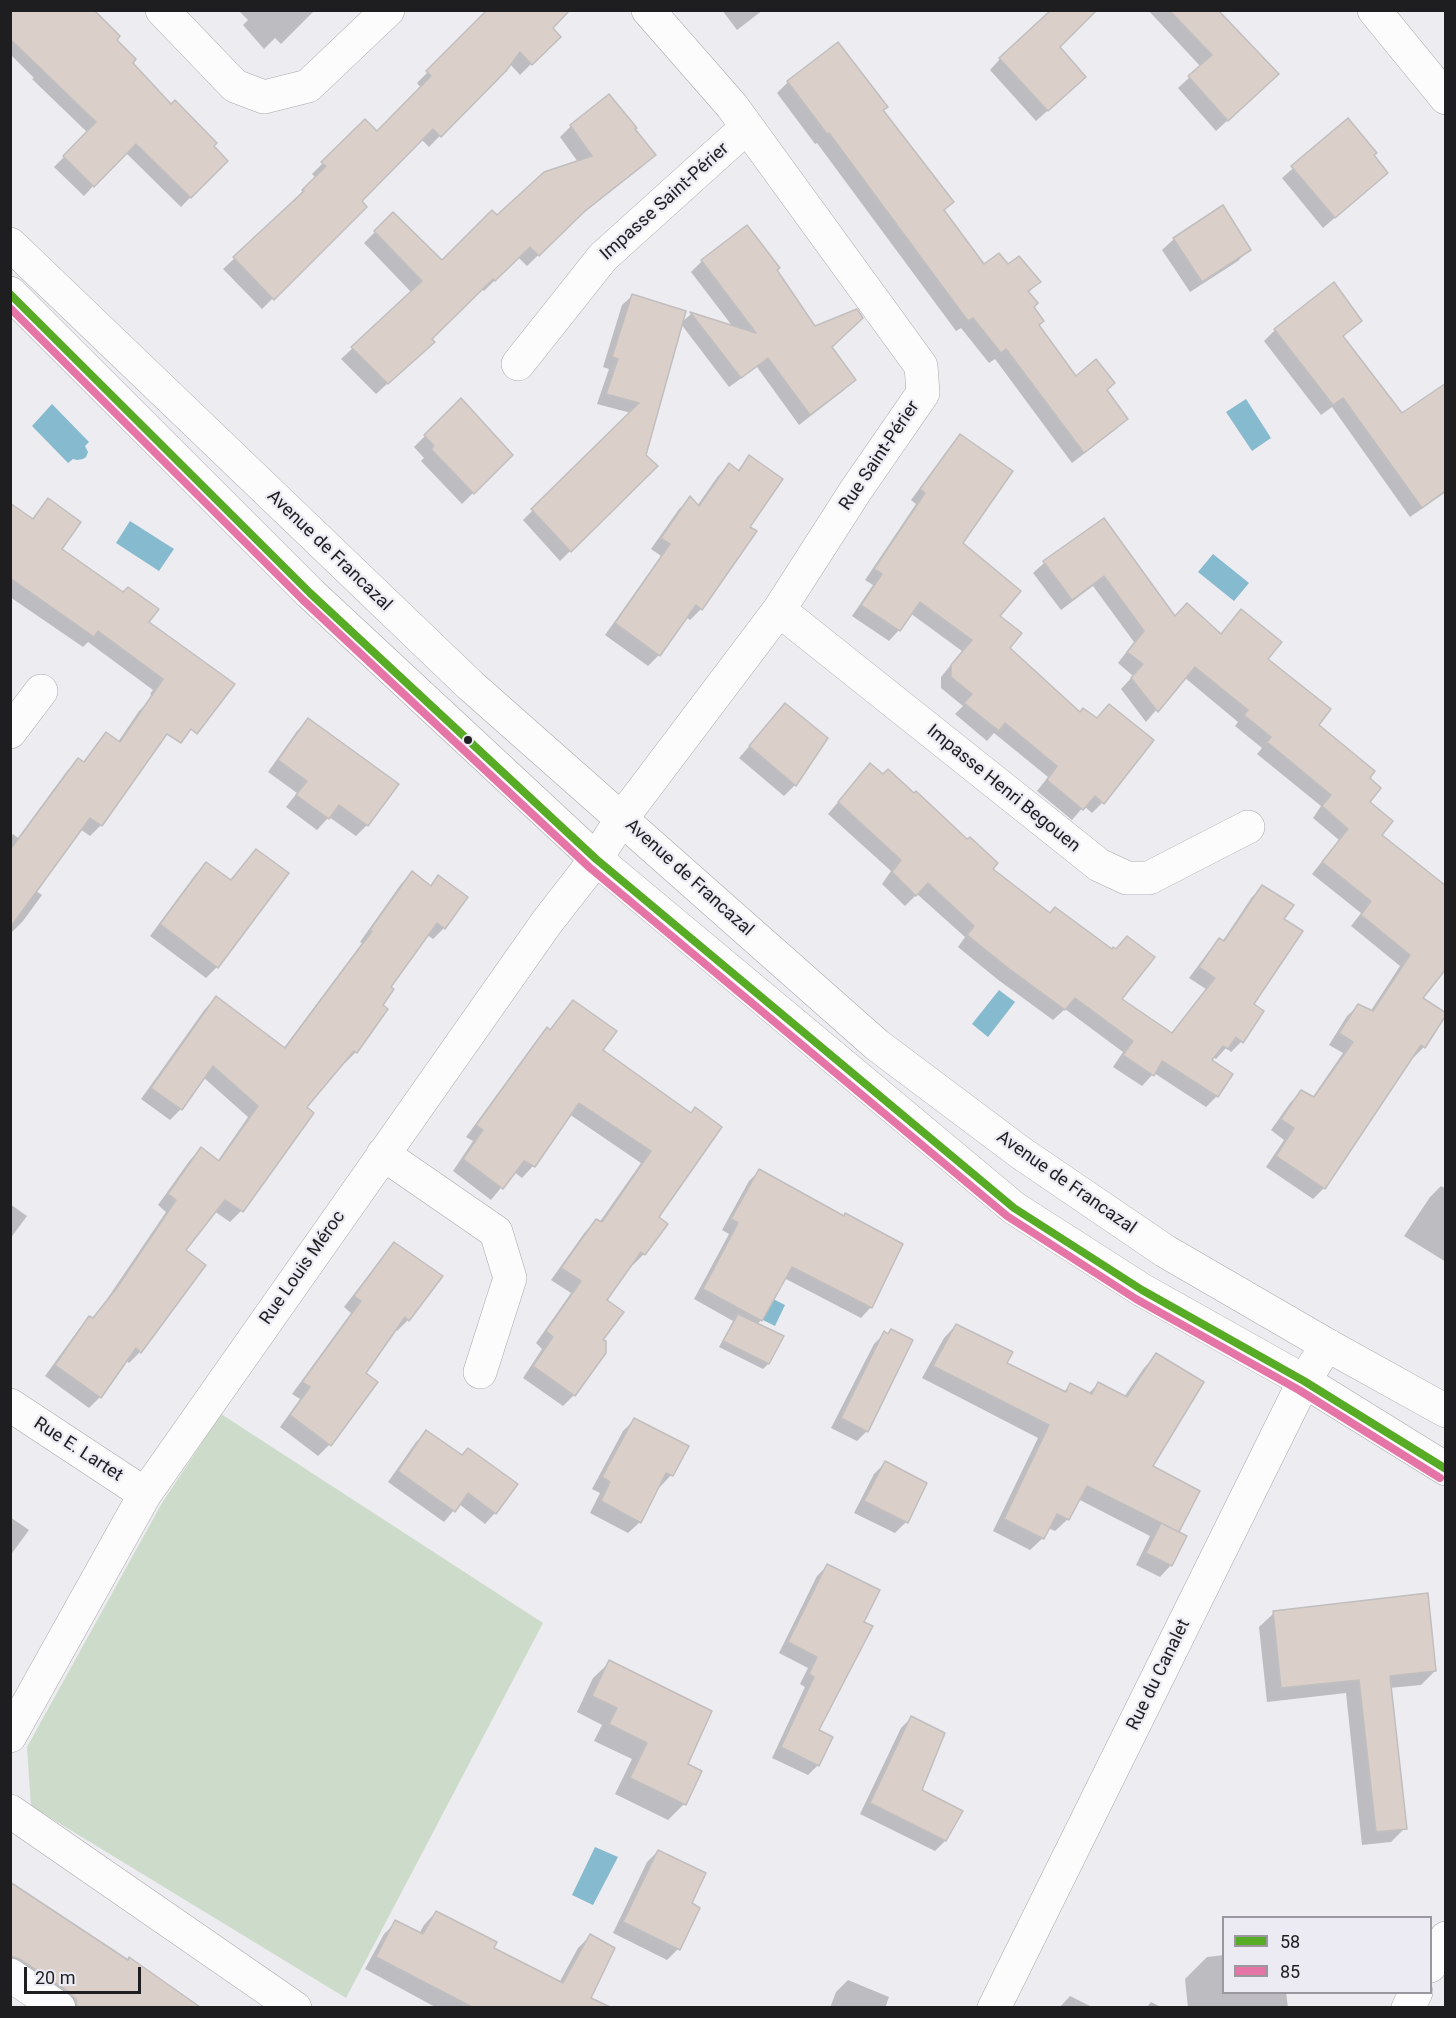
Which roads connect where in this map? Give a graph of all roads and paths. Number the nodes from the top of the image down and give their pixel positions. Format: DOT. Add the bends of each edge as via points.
graph roads {
  1 [pos="162,10"];
  2 [pos="388,10"];
  3 [pos="648,10"];
  4 [pos="1374,10"];
  5 [pos="1446,98"];
  6 [pos="747,128"];
  7 [pos="10,243"];
  8 [pos="10,293"];
  9 [pos="518,364"];
  10 [pos="779,610"];
  11 [pos="40,691"];
  12 [pos="10,732"];
  13 [pos="622,818"];
  14 [pos="1248,827"];
  15 [pos="596,859"];
  16 [pos="383,1154"];
  17 [pos="1327,1345"];
  18 [pos="480,1372"];
  19 [pos="1304,1381"];
  20 [pos="10,1405"];
  21 [pos="1446,1411"];
  22 [pos="1446,1469"];
  23 [pos="145,1494"];
  24 [pos="10,1736"];
  25 [pos="10,1811"];
  26 [pos="1446,1938"];
  27 [pos="1432,1964"];
  28 [pos="10,1975"];
  29 [pos="59,2007"];
  30 [pos="296,2007"];
  31 [pos="994,2007"];
  1 -- 2 [label="street" via="235,86 264,97 308,86"];
  3 -- 6 [label="street, Rue Saint-Périer"];
  4 -- 5 [label="street"];
  6 -- 9 [label="street, Impasse Saint-Périer" via="603,257"];
  6 -- 10 [label="street, Rue Saint-Périer" via="921,366 923,393 855,490"];
  7 -- 13 [label="street, Avenue de Francazal" via="470,685"];
  8 -- 15 [label="street" via="310,593"];
  10 -- 13 [label="street, Rue Saint-Périer"];
  10 -- 14 [label="street, Impasse Henri Begouen" via="1099,865 1127,879 1149,878"];
  11 -- 12 [label="street"];
  13 -- 15 [label="street, Rue Louis Méroc"];
  13 -- 17 [label="street, Avenue de Francazal" via="877,1045 1021,1153 1165,1251"];
  15 -- 16 [label="street, Rue Louis Méroc"];
  15 -- 19 [label="street" via="1014,1208 1142,1290"];
  16 -- 18 [label="street" via="496,1232 510,1278"];
  16 -- 23 [label="street, Rue Louis Méroc"];
  17 -- 19 [label="street, Rue du Canalet"];
  17 -- 21 [label="street, Avenue de Francazal"];
  19 -- 22 [label="street"];
  19 -- 31 [label="street, Rue du Canalet"];
  20 -- 23 [label="street, Rue E. Lartet"];
  23 -- 24 [label="street, Rue Louis Méroc"];
  25 -- 30 [label="street"];
  26 -- 27 [label="street"];
  28 -- 29 [label="street"];
}
